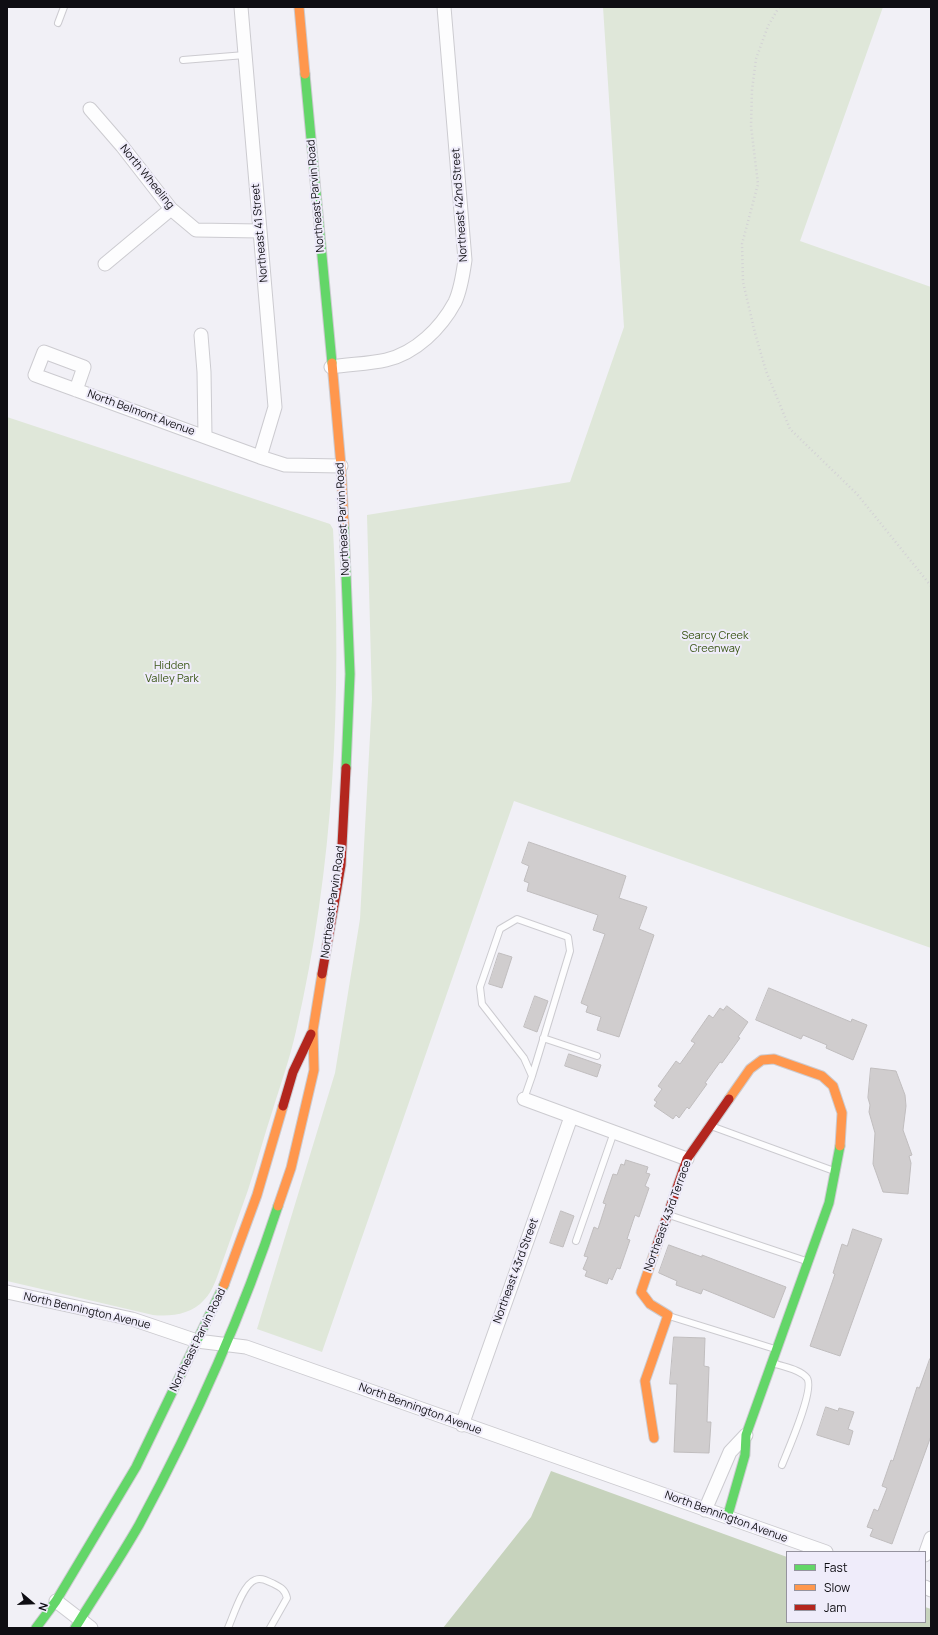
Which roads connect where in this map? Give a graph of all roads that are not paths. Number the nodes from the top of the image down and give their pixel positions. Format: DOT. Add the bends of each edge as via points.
graph roads {
  1 [pos="64,7"];
  2 [pos="241,7"];
  3 [pos="298,7"];
  4 [pos="444,7"];
  5 [pos="58,23"];
  6 [pos="245,55"];
  7 [pos="183,60"];
  8 [pos="90,109"];
  9 [pos="171,209"];
  10 [pos="260,231"];
  11 [pos="105,264"];
  12 [pos="201,335"];
  13 [pos="331,367"];
  14 [pos="76,390"];
  15 [pos="205,436"];
  16 [pos="260,457"];
  17 [pos="340,466"];
  18 [pos="313,1030"];
  19 [pos="543,1038"];
  20 [pos="597,1056"];
  21 [pos="532,1076"];
  22 [pos="524,1099"];
  23 [pos="571,1116"];
  24 [pos="710,1126"];
  25 [pos="614,1132"];
  26 [pos="687,1159"];
  27 [pos="836,1172"];
  28 [pos="668,1215"];
  29 [pos="576,1241"];
  30 [pos="808,1261"];
  31 [pos="7,1292"];
  32 [pos="668,1315"];
  33 [pos="197,1341"];
  34 [pos="227,1345"];
  35 [pos="777,1349"];
  36 [pos="772,1363"];
  37 [pos="462,1425"];
  38 [pos="746,1435"];
  39 [pos="654,1438"];
  40 [pos="782,1465"];
  41 [pos="706,1510"];
  42 [pos="727,1518"];
  43 [pos="931,1538"];
  44 [pos="823,1551"];
  45 [pos="926,1551"];
  46 [pos="56,1601"];
  47 [pos="77,1624"];
  48 [pos="36,1628"];
  49 [pos="91,1628"];
  50 [pos="228,1628"];
  51 [pos="270,1628"];
  1 -- 5 [label="lane"];
  2 -- 6 [label="street, Northeast 41 Street"];
  3 -- 13 [label="main road, Northeast Parvin Road"];
  4 -- 13 [label="street, Northeast 42nd Street" via="465,260 463,279 455,302 444,318 431,334 406,353 386,360"];
  6 -- 7 [label="lane"];
  6 -- 10 [label="street, Northeast 41 Street"];
  8 -- 9 [label="street, North Wheeling"];
  9 -- 10 [label="street, North Wheeling" via="196,230"];
  9 -- 11 [label="street"];
  10 -- 16 [label="street, Northeast 41 Street" via="275,407"];
  12 -- 15 [label="street, North Belmont Avenue"];
  13 -- 17 [label="main road, Northeast Parvin Road"];
  14 -- 15 [label="street, North Belmont Avenue"];
  15 -- 16 [label="street, North Belmont Avenue"];
  16 -- 17 [label="street, North Belmont Avenue" via="285,465"];
  17 -- 18 [label="main road, Northeast Parvin Road" via="350,682 341,865"];
  18 -- 33 [label="main road, Northeast Parvin Road" via="293,1072 257,1195 223,1287"];
  18 -- 34 [label="main road, Northeast Parvin Road" via="314,1070 291,1168"];
  19 -- 20 [label="lane"];
  19 -- 21 [label="lane"];
  19 -- 21 [label="lane" via="570,951 568,937 517,919 500,929 480,987 482,1004 524,1058"];
  21 -- 22 [label="lane"];
  22 -- 23 [label="street"];
  23 -- 25 [label="street"];
  23 -- 37 [label="street, Northeast 43rd Street"];
  24 -- 26 [label="main road, Northeast 43rd Terrace"];
  24 -- 27 [label="lane"];
  24 -- 27 [label="main road, Northeast 43rd Terrace" via="750,1069 762,1060 774,1059 822,1076 833,1086 842,1113 840,1155"];
  25 -- 26 [label="street"];
  25 -- 29 [label="lane"];
  26 -- 28 [label="main road, Northeast 43rd Terrace"];
  27 -- 30 [label="main road, Northeast 43rd Terrace" via="829,1203"];
  28 -- 30 [label="lane"];
  28 -- 32 [label="main road, Northeast 43rd Terrace" via="641,1292 650,1304"];
  30 -- 35 [label="main road, Northeast 43rd Terrace"];
  31 -- 33 [label="street, North Bennington Avenue" via="132,1319"];
  32 -- 35 [label="lane"];
  32 -- 39 [label="main road" via="645,1381"];
  33 -- 34 [label="street, North Bennington Avenue"];
  33 -- 46 [label="main road, Northeast Parvin Road" via="136,1467"];
  34 -- 37 [label="street, North Bennington Avenue" via="246,1347"];
  34 -- 47 [label="main road, Northeast Parvin Road" via="138,1526"];
  35 -- 36 [label="main road, Northeast 43rd Terrace"];
  36 -- 38 [label="main road, Northeast 43rd Terrace"];
  36 -- 40 [label="lane" via="802,1373 808,1378 809,1384"];
  37 -- 41 [label="street, North Bennington Avenue"];
  38 -- 41 [label="street, Northeast 43rd Terrace" via="730,1452"];
  38 -- 42 [label="main road, Northeast 43rd Terrace" via="745,1455"];
  41 -- 42 [label="street, North Bennington Avenue"];
  42 -- 44 [label="street, North Bennington Avenue"];
  43 -- 45 [label="street"];
  46 -- 47 [label="street"];
  46 -- 48 [label="main road, Northeast Parvin Road"];
  47 -- 49 [label="street"];
  50 -- 51 [label="lane" via="245,1589 256,1579 270,1582 286,1592 287,1598"];
}
